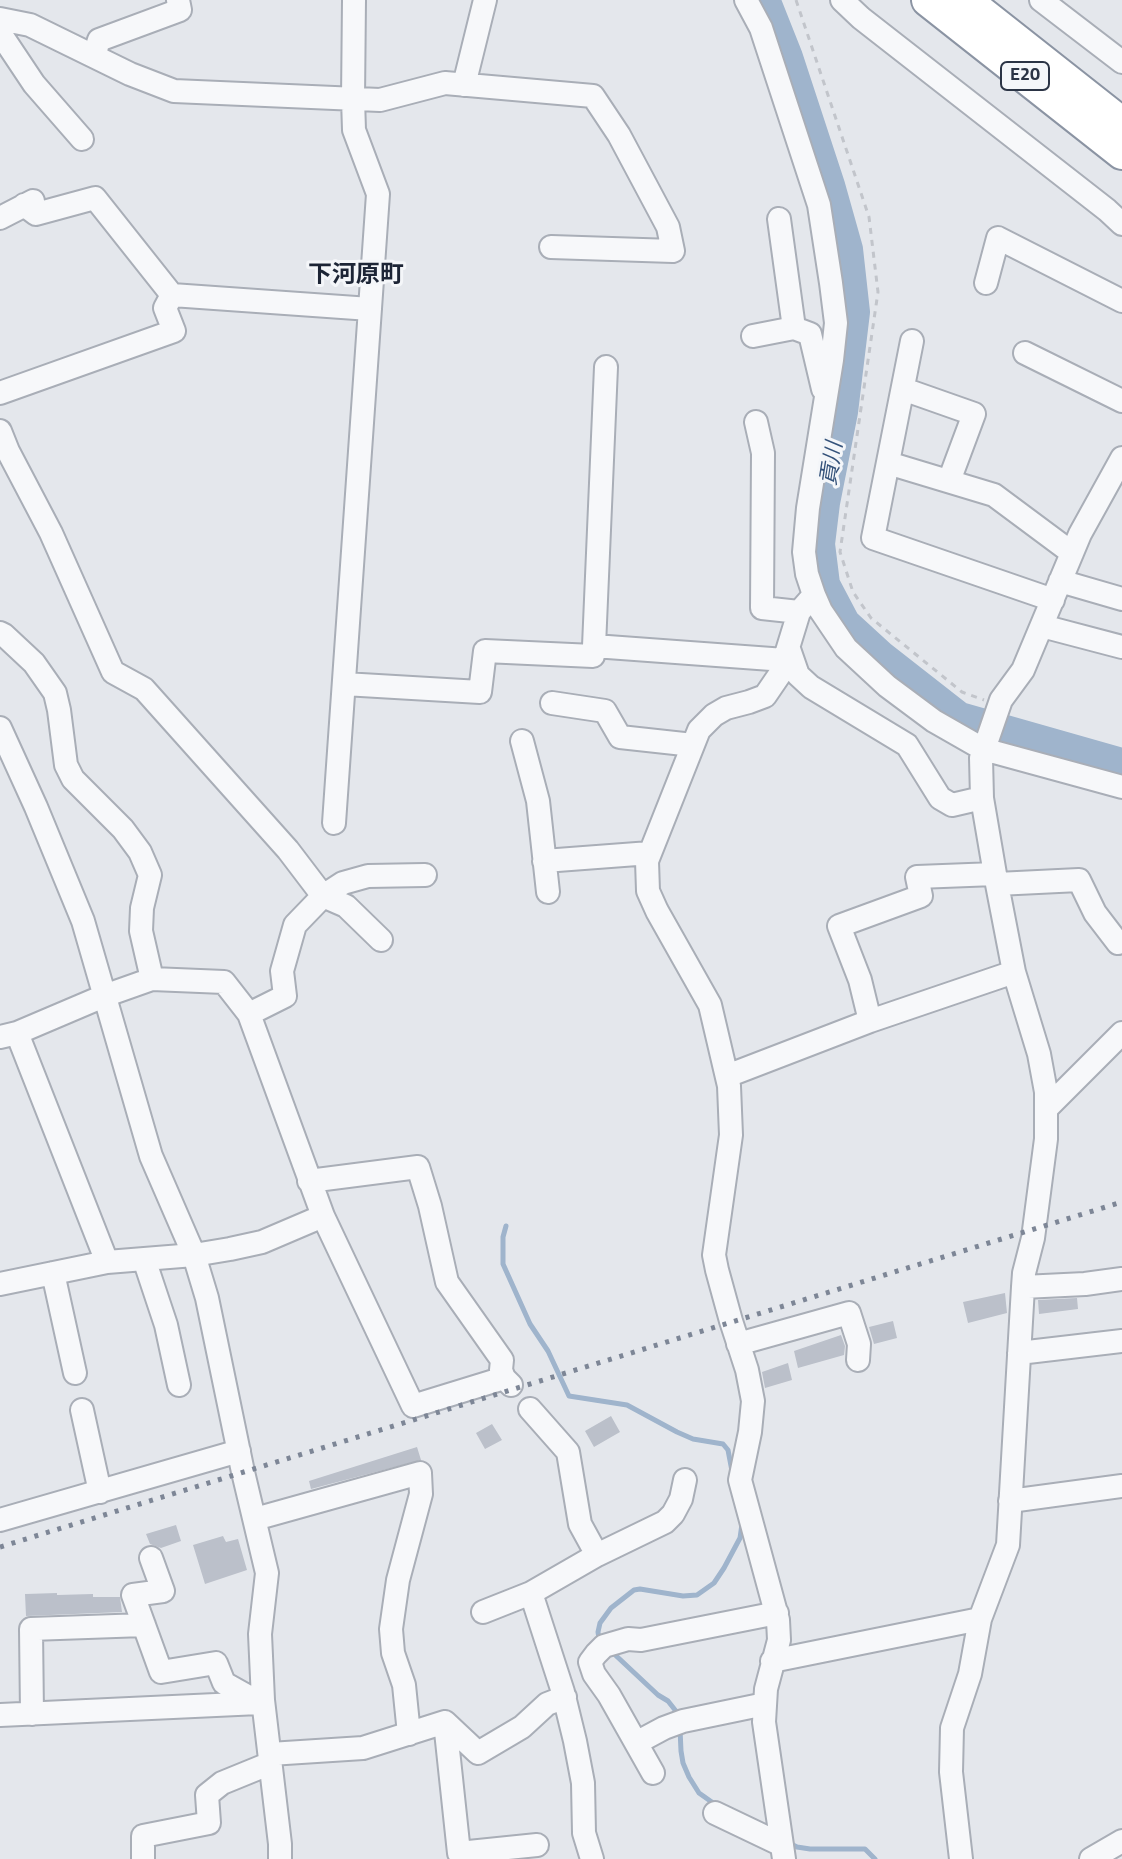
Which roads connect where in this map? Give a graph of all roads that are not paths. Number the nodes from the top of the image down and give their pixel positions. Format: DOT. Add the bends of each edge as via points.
graph roads {
  1 [pos="178,0"];
  2 [pos="354,0"];
  3 [pos="485,0"];
  4 [pos="746,0"];
  5 [pos="842,0"];
  6 [pos="928,0"];
  7 [pos="964,0"];
  8 [pos="1041,0"];
  9 [pos="0,19"];
  10 [pos="0,33"];
  11 [pos="94,56"];
  12 [pos="1122,62"];
  13 [pos="464,85"];
  14 [pos="353,99"];
  15 [pos="1122,124"];
  16 [pos="82,139"];
  17 [pos="1122,153"];
  18 [pos="0,218"];
  19 [pos="779,219"];
  20 [pos="1122,224"];
  21 [pos="551,247"];
  22 [pos="986,283"];
  23 [pos="172,295"];
  24 [pos="1122,301"];
  25 [pos="370,309"];
  26 [pos="794,328"];
  27 [pos="753,336"];
  28 [pos="912,341"];
  29 [pos="1025,353"];
  30 [pos="606,367"];
  31 [pos="903,389"];
  32 [pos="0,393"];
  33 [pos="1122,401"];
  34 [pos="826,402"];
  35 [pos="756,422"];
  36 [pos="3,445"];
  37 [pos="1122,458"];
  38 [pos="888,463"];
  39 [pos="949,481"];
  40 [pos="1072,553"];
  41 [pos="1056,590"];
  42 [pos="1122,599"];
  43 [pos="806,603"];
  44 [pos="1042,626"];
  45 [pos="0,633"];
  46 [pos="594,646"];
  47 [pos="1122,647"];
  48 [pos="787,654"];
  49 [pos="344,684"];
  50 [pos="552,703"];
  51 [pos="0,728"];
  52 [pos="522,741"];
  53 [pos="693,745"];
  54 [pos="985,745"];
  55 [pos="1122,787"];
  56 [pos="982,798"];
  57 [pos="334,823"];
  58 [pos="650,853"];
  59 [pos="544,861"];
  60 [pos="425,875"];
  61 [pos="996,879"];
  62 [pos="548,892"];
  63 [pos="323,896"];
  64 [pos="381,940"];
  65 [pos="1118,943"];
  66 [pos="1014,972"];
  67 [pos="152,979"];
  68 [pos="104,996"];
  69 [pos="249,1014"];
  70 [pos="870,1021"];
  71 [pos="1122,1033"];
  72 [pos="8,1035"];
  73 [pos="727,1076"];
  74 [pos="1046,1109"];
  75 [pos="309,1181"];
  76 [pos="323,1216"];
  77 [pos="194,1255"];
  78 [pos="144,1259"];
  79 [pos="107,1262"];
  80 [pos="53,1273"];
  81 [pos="1122,1279"];
  82 [pos="0,1284"];
  83 [pos="1023,1287"];
  84 [pos="1122,1341"];
  85 [pos="738,1344"];
  86 [pos="1019,1353"];
  87 [pos="858,1360"];
  88 [pos="75,1373"];
  89 [pos="179,1385"];
  90 [pos="530,1409"];
  91 [pos="82,1410"];
  92 [pos="239,1451"];
  93 [pos="685,1480"];
  94 [pos="1122,1486"];
  95 [pos="100,1492"];
  96 [pos="1010,1501"];
  97 [pos="255,1519"];
  98 [pos="0,1520"];
  99 [pos="597,1555"];
  100 [pos="151,1558"];
  101 [pos="531,1593"];
  102 [pos="483,1612"];
  103 [pos="777,1613"];
  104 [pos="980,1619"];
  105 [pos="144,1625"];
  106 [pos="772,1661"];
  107 [pos="565,1697"];
  108 [pos="261,1702"];
  109 [pos="765,1704"];
  110 [pos="32,1714"];
  111 [pos="0,1715"];
  112 [pos="445,1722"];
  113 [pos="409,1734"];
  114 [pos="636,1743"];
  115 [pos="271,1759"];
  116 [pos="653,1773"];
  117 [pos="715,1813"];
  118 [pos="1122,1841"];
  119 [pos="537,1845"];
  120 [pos="783,1852"];
  121 [pos="143,1859"];
  122 [pos="280,1859"];
  123 [pos="592,1859"];
  124 [pos="961,1859"];
  125 [pos="1091,1859"];
  1 -- 11 [label="street" via="180,10 99,40"];
  2 -- 14 [label="street"];
  3 -- 13 [label="street"];
  4 -- 34 [label="street" via="761,28 819,205 836,323"];
  5 -- 20 [label="street"];
  6 -- 17 [label="highway, E20"];
  7 -- 15 [label="highway, E20"];
  8 -- 12 [label="street"];
  9 -- 11 [label="street" via="30,25"];
  10 -- 16 [label="street" via="34,84"];
  11 -- 14 [label="street" via="174,91"];
  13 -- 14 [label="street" via="445,83 380,100"];
  13 -- 21 [label="street" via="593,96 668,227 673,251"];
  14 -- 25 [label="street" via="354,130 378,194"];
  18 -- 23 [label="street" via="29,203 36,214 95,198"];
  19 -- 26 [label="street"];
  22 -- 24 [label="street" via="998,238"];
  23 -- 25 [label="street"];
  23 -- 32 [label="street" via="165,308 174,331"];
  25 -- 49 [label="street"];
  26 -- 27 [label="street"];
  26 -- 34 [label="street" via="810,334"];
  28 -- 31 [label="street"];
  29 -- 33 [label="street"];
  30 -- 46 [label="street"];
  31 -- 38 [label="street"];
  31 -- 39 [label="street" via="974,414"];
  34 -- 43 [label="street" via="808,508"];
  35 -- 43 [label="street" via="763,453 762,608"];
  36 -- 63 [label="street" via="51,533 113,672 144,689"];
  37 -- 40 [label="street"];
  38 -- 39 [label="street"];
  38 -- 41 [label="street" via="873,538"];
  39 -- 40 [label="street" via="994,495"];
  40 -- 41 [label="street"];
  41 -- 42 [label="street"];
  41 -- 44 [label="street"];
  43 -- 48 [label="street"];
  43 -- 54 [label="street" via="821,611 846,648 887,686 934,721"];
  44 -- 47 [label="street"];
  44 -- 54 [label="street"];
  45 -- 67 [label="street" via="34,663 55,693 73,779 140,852 150,875 141,931"];
  46 -- 48 [label="street"];
  46 -- 49 [label="street" via="593,656 485,651 480,692"];
  48 -- 53 [label="street" via="765,696 714,715"];
  48 -- 56 [label="street" via="811,687 907,745 940,798 952,805"];
  49 -- 57 [label="street"];
  50 -- 53 [label="street" via="605,711 620,737"];
  51 -- 68 [label="street" via="83,921"];
  52 -- 59 [label="street" via="538,801"];
  53 -- 58 [label="street"];
  54 -- 55 [label="street"];
  54 -- 56 [label="street"];
  56 -- 61 [label="street"];
  58 -- 59 [label="street"];
  58 -- 73 [label="street" via="648,891 710,1005"];
  59 -- 62 [label="street"];
  60 -- 63 [label="street" via="368,876"];
  61 -- 65 [label="street" via="1079,880"];
  61 -- 66 [label="street"];
  61 -- 70 [label="street" via="917,877 921,896 839,926"];
  63 -- 64 [label="street" via="346,906"];
  63 -- 69 [label="street" via="295,925 282,971 285,996"];
  66 -- 70 [label="street"];
  66 -- 74 [label="street" via="1039,1054"];
  67 -- 68 [label="street"];
  67 -- 69 [label="street" via="224,982"];
  68 -- 72 [label="street"];
  68 -- 77 [label="street" via="151,1156"];
  69 -- 75 [label="street"];
  70 -- 73 [label="street"];
  71 -- 74 [label="street"];
  72 -- 79 [label="street"];
  73 -- 85 [label="street" via="731,1135 714,1255"];
  74 -- 83 [label="street" via="1035,1228"];
  75 -- 76 [label="street"];
  75 -- 76 [label="street" via="418,1167 447,1282 502,1360 508,1382 413,1406"];
  76 -- 77 [label="street" via="262,1242"];
  77 -- 78 [label="street"];
  77 -- 92 [label="street"];
  78 -- 79 [label="street"];
  78 -- 89 [label="street"];
  79 -- 80 [label="street"];
  80 -- 82 [label="street"];
  80 -- 88 [label="street"];
  81 -- 83 [label="street"];
  83 -- 86 [label="street"];
  84 -- 86 [label="street"];
  85 -- 87 [label="street" via="849,1313"];
  85 -- 103 [label="street" via="753,1401 740,1480"];
  86 -- 96 [label="street"];
  90 -- 99 [label="street" via="568,1452 580,1524"];
  91 -- 95 [label="street"];
  92 -- 95 [label="street"];
  92 -- 97 [label="street"];
  93 -- 99 [label="street" via="681,1499 665,1522"];
  94 -- 96 [label="street"];
  95 -- 98 [label="street"];
  96 -- 104 [label="street" via="1008,1545"];
  97 -- 108 [label="street" via="267,1573 260,1634"];
  97 -- 113 [label="street" via="420,1473 421,1494 391,1629"];
  99 -- 101 [label="street"];
  100 -- 105 [label="street" via="163,1591 133,1595"];
  101 -- 102 [label="street"];
  101 -- 107 [label="street"];
  103 -- 106 [label="street" via="779,1640"];
  103 -- 114 [label="street" via="604,1646 590,1662"];
  104 -- 106 [label="street"];
  104 -- 124 [label="street" via="952,1728 951,1772"];
  105 -- 108 [label="street" via="161,1672 216,1663 224,1683"];
  105 -- 110 [label="street" via="31,1629"];
  106 -- 109 [label="street"];
  107 -- 112 [label="street" via="478,1753"];
  107 -- 123 [label="street"];
  108 -- 110 [label="street"];
  108 -- 115 [label="street"];
  109 -- 114 [label="street" via="683,1721"];
  109 -- 120 [label="street"];
  110 -- 111 [label="street"];
  112 -- 113 [label="street"];
  112 -- 119 [label="street" via="459,1853"];
  113 -- 115 [label="street" via="363,1748"];
  114 -- 116 [label="street"];
  115 -- 121 [label="street" via="207,1795 209,1823 143,1836"];
  115 -- 122 [label="street"];
  117 -- 120 [label="street"];
  118 -- 125 [label="street"];
}
